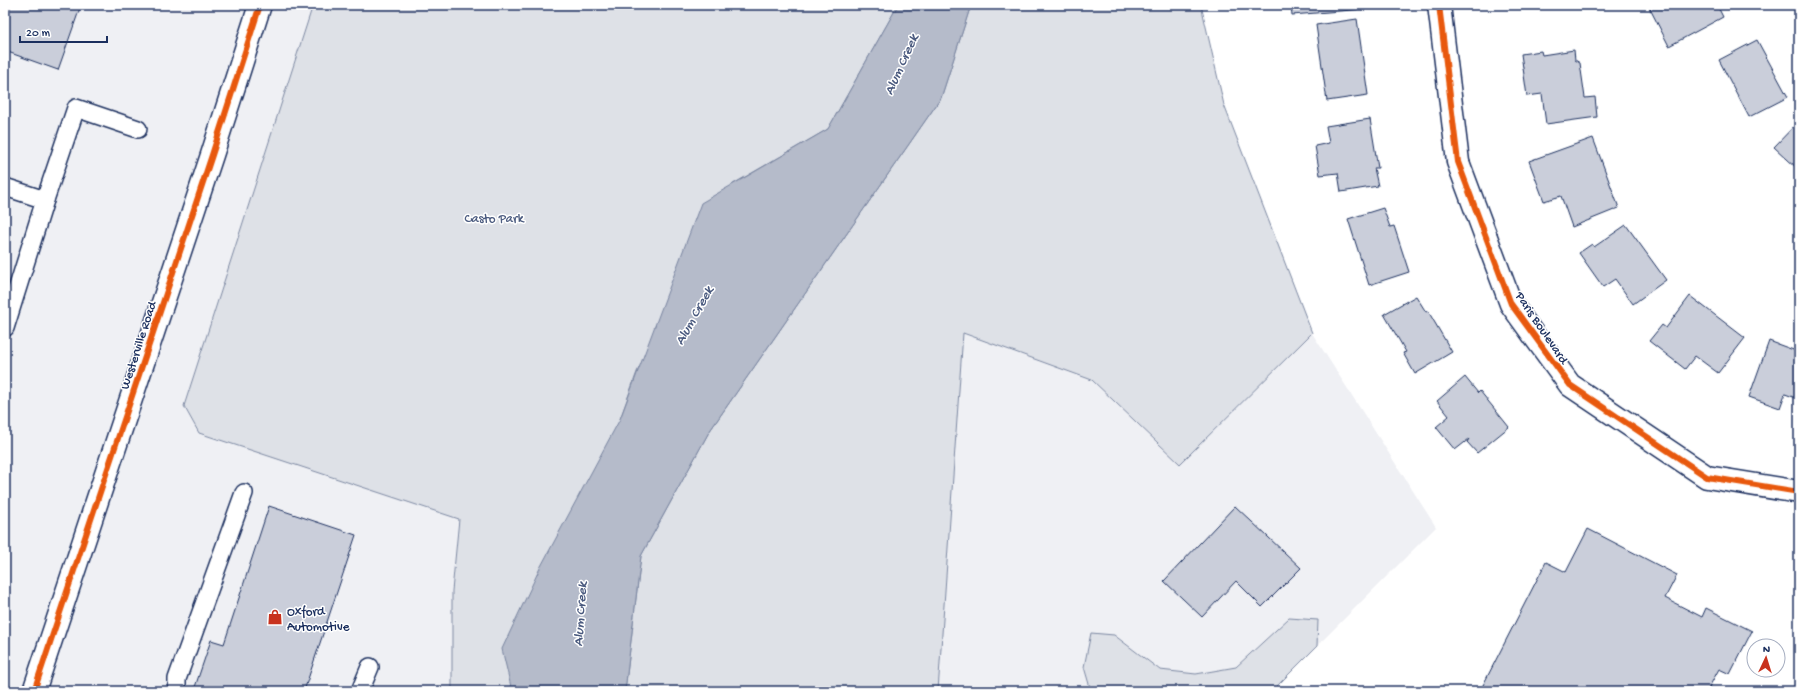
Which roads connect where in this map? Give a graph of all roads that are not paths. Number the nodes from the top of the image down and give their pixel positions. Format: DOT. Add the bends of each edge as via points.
graph roads {
  1 [pos="260,5"];
  2 [pos="1440,5"];
  3 [pos="138,129"];
  4 [pos="5,187"];
  5 [pos="45,200"];
  6 [pos="5,328"];
  7 [pos="1799,492"];
  8 [pos="244,493"];
  9 [pos="370,667"];
  10 [pos="34,691"];
  11 [pos="177,691"];
  12 [pos="360,691"];
  1 -- 10 [label="main road, Westerville Road"];
  2 -- 7 [label="main road, Paris Boulevard" via="1458,162 1511,304 1570,385 1707,477"];
  3 -- 5 [label="lane" via="76,108"];
  4 -- 5 [label="lane"];
  5 -- 6 [label="lane"];
  8 -- 11 [label="lane" via="177,679"];
  9 -- 12 [label="lane"];
}
